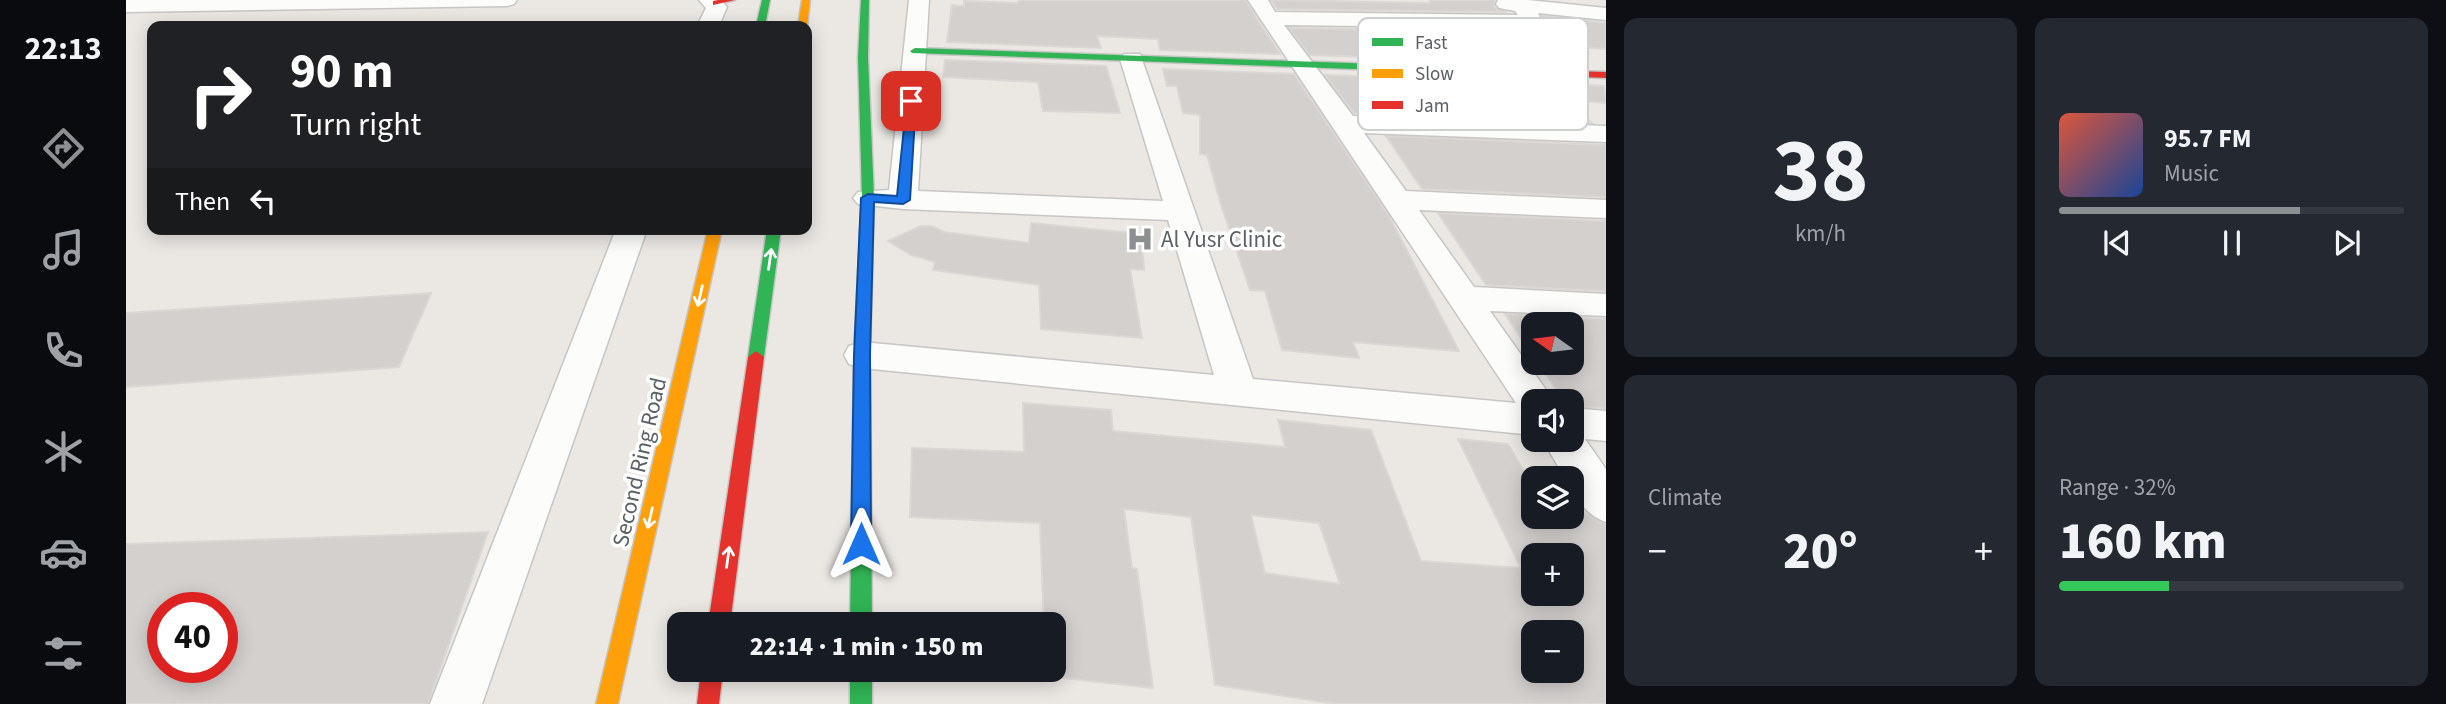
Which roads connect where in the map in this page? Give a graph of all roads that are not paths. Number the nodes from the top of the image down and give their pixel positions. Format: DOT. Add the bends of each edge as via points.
graph roads {
  1 [pos="467,0"];
  2 [pos="507,0"];
  3 [pos="766,0"];
  4 [pos="806,0"];
  5 [pos="865,0"];
  6 [pos="919,0"];
  7 [pos="1438,0"];
  8 [pos="1600,0"];
  9 [pos="344,1"];
  10 [pos="719,1"];
  11 [pos="1521,5"];
  12 [pos="126,6"];
  13 [pos="1606,6"];
  14 [pos="1263,9"];
  15 [pos="1606,14"];
  16 [pos="1449,18"];
  17 [pos="1530,18"];
  18 [pos="710,21"];
  19 [pos="761,21"];
  20 [pos="804,21"];
  21 [pos="915,51"];
  22 [pos="1132,59"];
  23 [pos="1303,64"];
  24 [pos="1358,66"];
  25 [pos="1588,74"];
  26 [pos="1606,75"];
  27 [pos="1346,124"];
  28 [pos="1358,124"];
  29 [pos="1502,130"];
  30 [pos="1606,134"];
  31 [pos="868,198"];
  32 [pos="903,200"];
  33 [pos="1399,200"];
  34 [pos="1606,209"];
  35 [pos="1180,211"];
  36 [pos="630,235"];
  37 [pos="714,235"];
  38 [pos="773,235"];
  39 [pos="1462,298"];
  40 [pos="1606,304"];
  41 [pos="862,355"];
  42 [pos="1526,389"];
  43 [pos="1238,391"];
  44 [pos="1521,420"];
  45 [pos="1584,424"];
  46 [pos="1606,425"];
  47 [pos="1571,452"];
  48 [pos="1606,505"];
  49 [pos="721,612"];
  50 [pos="861,612"];
  51 [pos="711,682"];
  52 [pos="861,682"];
  53 [pos="456,704"];
  54 [pos="607,704"];
  55 [pos="708,704"];
  56 [pos="861,704"];
  1 -- 2 [label="street"];
  1 -- 9 [label="street"];
  3 -- 19 [label="main road"];
  4 -- 20 [label="main road"];
  5 -- 31 [label="main road"];
  6 -- 21 [label="street"];
  7 -- 11 [label="street"];
  8 -- 13 [label="street"];
  9 -- 12 [label="street"];
  10 -- 18 [label="street"];
  11 -- 15 [label="street"];
  11 -- 17 [label="street"];
  14 -- 16 [label="street"];
  14 -- 23 [label="street"];
  21 -- 22 [label="main road"];
  21 -- 32 [label="street"];
  22 -- 23 [label="main road"];
  22 -- 35 [label="street"];
  23 -- 24 [label="main road"];
  23 -- 27 [label="street"];
  25 -- 26 [label="main road"];
  27 -- 28 [label="street"];
  27 -- 33 [label="street"];
  29 -- 30 [label="street"];
  31 -- 32 [label="street"];
  31 -- 41 [label="main road"];
  32 -- 35 [label="street"];
  33 -- 34 [label="street"];
  33 -- 39 [label="street"];
  35 -- 43 [label="street"];
  36 -- 53 [label="street"];
  37 -- 54 [label="main road, Second Ring Road, one-way"];
  49 -- 38 [label="main road, one-way"];
  39 -- 40 [label="street"];
  39 -- 42 [label="street"];
  41 -- 43 [label="street"];
  41 -- 50 [label="main road"];
  43 -- 44 [label="street"];
  45 -- 46 [label="street"];
  47 -- 48 [label="street"];
  51 -- 55 [label="main road"];
  52 -- 56 [label="main road"];
}
